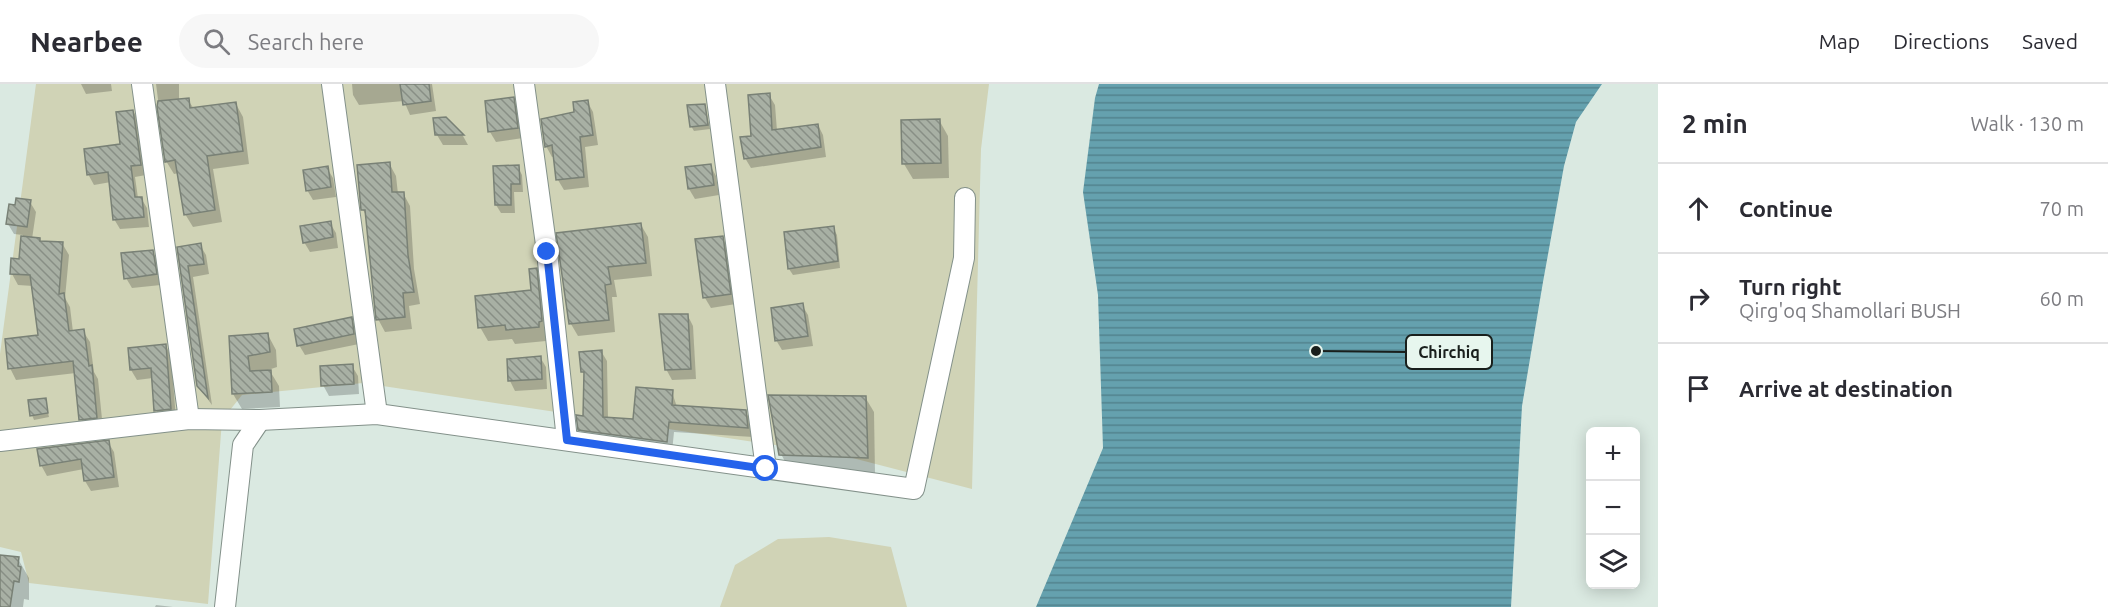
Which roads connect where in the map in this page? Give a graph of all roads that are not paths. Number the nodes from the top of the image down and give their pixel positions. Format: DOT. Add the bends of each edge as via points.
graph roads {
  1 [pos="142,84"];
  2 [pos="332,84"];
  3 [pos="524,84"];
  4 [pos="715,84"];
  5 [pos="965,198"];
  6 [pos="377,414"];
  7 [pos="189,419"];
  8 [pos="260,420"];
  9 [pos="567,440"];
  10 [pos="0,441"];
  11 [pos="766,469"];
  12 [pos="225,607"];
  1 -- 7 [label="street"];
  2 -- 6 [label="street"];
  3 -- 9 [label="street"];
  4 -- 11 [label="street"];
  5 -- 11 [label="street" via="964,258 914,489"];
  6 -- 8 [label="street"];
  6 -- 9 [label="street"];
  7 -- 8 [label="street"];
  7 -- 10 [label="street"];
  8 -- 12 [label="street" via="243,445"];
  9 -- 11 [label="street"];
}
